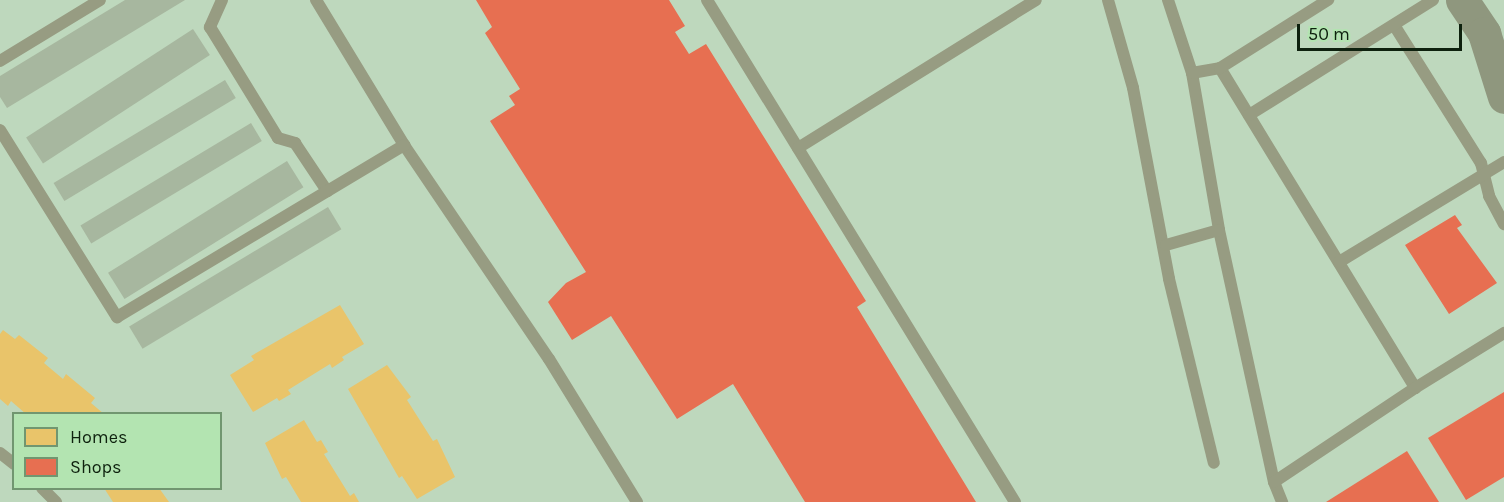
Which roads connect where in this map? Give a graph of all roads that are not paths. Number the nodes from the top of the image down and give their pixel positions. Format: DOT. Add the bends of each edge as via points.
graph roads {
  1 [pos="100,0"];
  2 [pos="222,0"];
  3 [pos="316,0"];
  4 [pos="707,0"];
  5 [pos="1036,0"];
  6 [pos="1108,0"];
  7 [pos="1168,0"];
  8 [pos="1328,0"];
  9 [pos="1433,0"];
  10 [pos="1462,0"];
  11 [pos="1394,25"];
  12 [pos="1494,42"];
  13 [pos="0,61"];
  14 [pos="1220,68"];
  15 [pos="1192,73"];
  16 [pos="1504,97"];
  17 [pos="1249,115"];
  18 [pos="0,130"];
  19 [pos="404,145"];
  20 [pos="798,148"];
  21 [pos="1504,162"];
  22 [pos="1485,173"];
  23 [pos="327,191"];
  24 [pos="1504,224"];
  25 [pos="1219,230"];
  26 [pos="1166,245"];
  27 [pos="1339,262"];
  28 [pos="1504,333"];
  29 [pos="1415,388"];
  30 [pos="0,453"];
  31 [pos="12,462"];
  32 [pos="1214,463"];
  33 [pos="1274,482"];
  34 [pos="43,490"];
  35 [pos="56,502"];
  36 [pos="637,502"];
  37 [pos="1015,502"];
  38 [pos="1282,502"];
  1 -- 13 [label="lane"];
  2 -- 23 [label="lane" via="210,27 278,138 295,143"];
  3 -- 19 [label="lane"];
  4 -- 20 [label="lane"];
  5 -- 20 [label="lane"];
  6 -- 26 [label="lane" via="1133,88 1156,217"];
  7 -- 15 [label="lane"];
  8 -- 14 [label="lane"];
  9 -- 11 [label="lane"];
  10 -- 12 [label="main road"];
  11 -- 17 [label="lane"];
  11 -- 22 [label="lane"];
  12 -- 16 [label="main road"];
  14 -- 15 [label="lane"];
  14 -- 17 [label="lane"];
  15 -- 25 [label="lane"];
  17 -- 27 [label="lane"];
  18 -- 23 [label="lane" via="117,317"];
  19 -- 23 [label="lane"];
  19 -- 36 [label="lane" via="549,359"];
  20 -- 37 [label="lane"];
  21 -- 22 [label="lane"];
  22 -- 24 [label="lane" via="1489,196"];
  22 -- 27 [label="lane"];
  25 -- 26 [label="lane"];
  25 -- 33 [label="lane"];
  26 -- 32 [label="lane" via="1176,311"];
  27 -- 29 [label="lane"];
  28 -- 29 [label="lane"];
  29 -- 33 [label="lane"];
  30 -- 31 [label="lane"];
  33 -- 38 [label="lane"];
  34 -- 35 [label="lane"];
}
